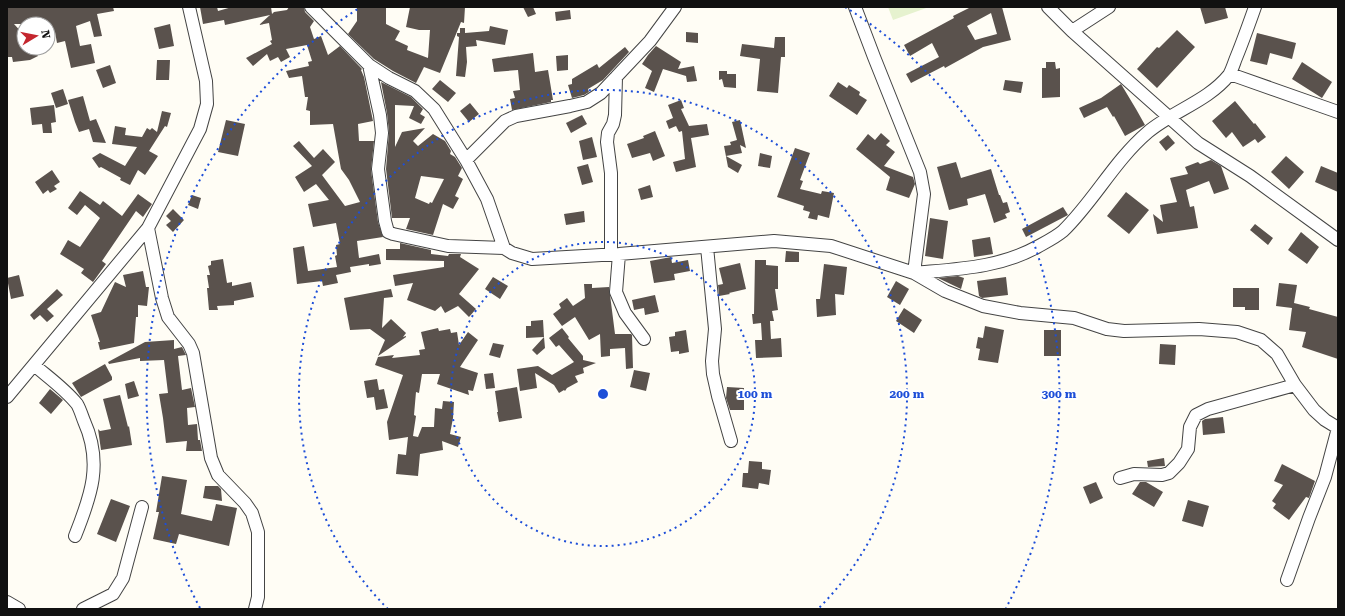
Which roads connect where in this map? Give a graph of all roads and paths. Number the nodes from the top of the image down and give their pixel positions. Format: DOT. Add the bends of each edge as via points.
graph roads {
  1 [pos="189,7"];
  2 [pos="311,7"];
  3 [pos="674,7"];
  4 [pos="856,7"];
  5 [pos="1048,7"];
  6 [pos="1109,7"];
  7 [pos="1254,7"];
  8 [pos="1072,31"];
  9 [pos="369,65"];
  10 [pos="1230,74"];
  11 [pos="616,77"];
  12 [pos="1338,112"];
  13 [pos="1168,117"];
  14 [pos="466,160"];
  15 [pos="148,228"];
  16 [pos="1338,240"];
  17 [pos="707,246"];
  18 [pos="504,248"];
  19 [pos="615,255"];
  20 [pos="914,273"];
  21 [pos="644,339"];
  22 [pos="34,365"];
  23 [pos="1295,384"];
  24 [pos="7,397"];
  25 [pos="1338,428"];
  26 [pos="731,441"];
  27 [pos="1120,478"];
  28 [pos="142,507"];
  29 [pos="75,536"];
  30 [pos="1286,580"];
  31 [pos="7,602"];
  32 [pos="19,609"];
  33 [pos="83,609"];
  34 [pos="255,609"];
  1 -- 15 [label="street" via="206,81 207,104 200,129"];
  2 -- 9 [label="street"];
  3 -- 11 [label="street" via="650,41"];
  4 -- 20 [label="street" via="920,172 924,194"];
  5 -- 8 [label="street"];
  6 -- 8 [label="street"];
  7 -- 10 [label="street" via="1247,33"];
  8 -- 13 [label="street"];
  9 -- 14 [label="street" via="416,91 434,109"];
  9 -- 18 [label="street" via="380,115 382,133 378,169 388,232 448,246"];
  10 -- 12 [label="street"];
  10 -- 13 [label="street" via="1218,86"];
  11 -- 14 [label="street" via="601,93 587,102 516,116 504,121"];
  11 -- 19 [label="street" via="616,115 607,142"];
  13 -- 16 [label="street" via="1198,144 1250,176"];
  13 -- 20 [label="street" via="1147,133 1120,160 1062,232 1036,248 1000,263"];
  14 -- 18 [label="street" via="487,199"];
  15 -- 22 [label="street"];
  15 -- 34 [label="street" via="168,318 193,353 211,458 218,475 252,513 258,532 258,597"];
  17 -- 19 [label="street"];
  17 -- 20 [label="street" via="774,241 831,246"];
  17 -- 26 [label="street" via="715,329 713,374"];
  18 -- 19 [label="street" via="532,259"];
  19 -- 21 [label="street" via="616,292 625,313"];
  20 -- 23 [label="street" via="945,291 983,306 1020,313 1074,318 1107,329 1199,329 1237,332 1261,340 1277,354"];
  22 -- 24 [label="street"];
  22 -- 29 [label="street" via="62,388 77,405 90,433 94,457 92,481 89,500"];
  23 -- 25 [label="street" via="1314,410"];
  23 -- 27 [label="street" via="1208,409 1196,415 1190,427 1188,449 1169,473 1134,474"];
  25 -- 30 [label="street" via="1325,477"];
  28 -- 33 [label="street" via="123,578 113,594"];
  31 -- 32 [label="street"];
}
